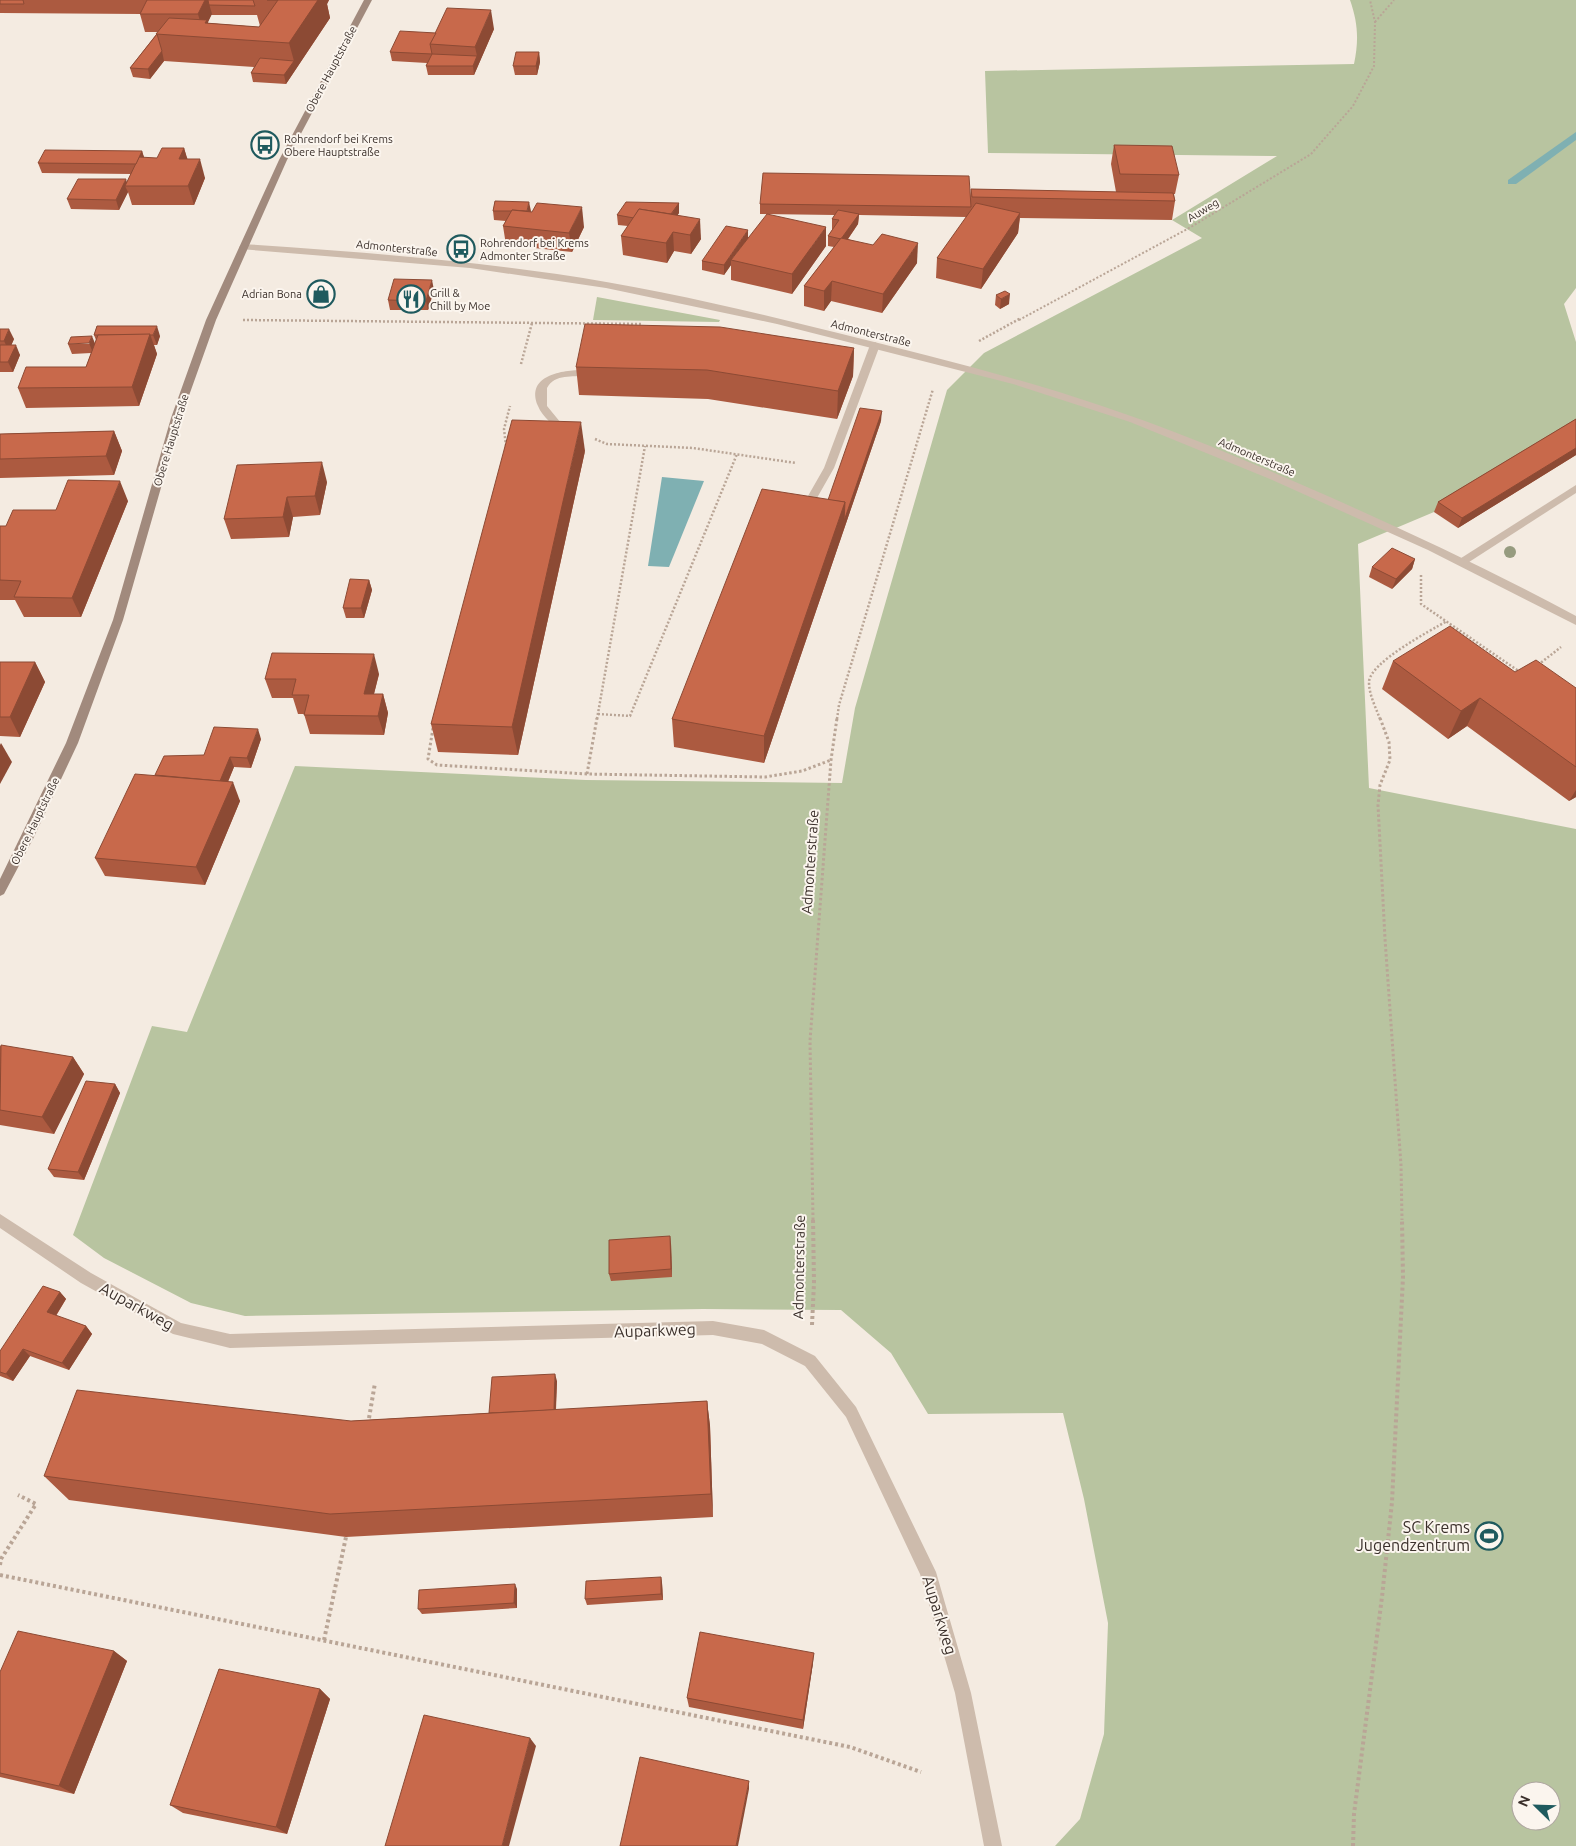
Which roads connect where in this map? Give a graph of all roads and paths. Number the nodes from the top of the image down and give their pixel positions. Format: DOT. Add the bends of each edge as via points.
graph roads {
  1 [pos="368,0"];
  2 [pos="1370,0"];
  3 [pos="1394,0"];
  4 [pos="1375,22"];
  5 [pos="243,247"];
  6 [pos="211,320"];
  7 [pos="532,323"];
  8 [pos="649,324"];
  9 [pos="875,345"];
  10 [pos="942,362"];
  11 [pos="519,371"];
  12 [pos="583,374"];
  13 [pos="935,386"];
  14 [pos="512,400"];
  15 [pos="592,436"];
  16 [pos="564,443"];
  17 [pos="645,446"];
  18 [pos="506,448"];
  19 [pos="737,454"];
  20 [pos="829,468"];
  21 [pos="1576,488"];
  22 [pos="802,516"];
  23 [pos="1462,562"];
  24 [pos="1422,567"];
  25 [pos="1447,621"];
  26 [pos="1576,621"];
  27 [pos="1562,646"];
  28 [pos="1542,672"];
  29 [pos="1524,675"];
  30 [pos="598,714"];
  31 [pos="435,722"];
  32 [pos="831,760"];
  33 [pos="587,774"];
  34 [pos="0,891"];
  35 [pos="0,1220"];
  36 [pos="810,1361"];
  37 [pos="375,1383"];
  38 [pos="368,1428"];
  39 [pos="18,1495"];
  40 [pos="346,1537"];
  41 [pos="0,1565"];
  42 [pos="0,1575"];
  43 [pos="324,1640"];
  44 [pos="921,1772"];
  45 [pos="993,1846"];
  46 [pos="1353,1846"];
  1 -- 5 [label="main road, Obere Hauptstraße" via="287,152"];
  2 -- 4 [label="path, Auweg"];
  3 -- 4 [label="path"];
  4 -- 10 [label="path, Auweg" via="1374,66 1353,106 1311,154 1191,227"];
  5 -- 6 [label="main road, Obere Hauptstraße"];
  5 -- 9 [label="street, Admonterstraße" via="455,265 606,284"];
  6 -- 7 [label="path"];
  6 -- 34 [label="main road, Obere Hauptstraße" via="176,418 118,620 72,743"];
  7 -- 8 [label="path"];
  7 -- 11 [label="path"];
  9 -- 10 [label="street, Admonterstraße"];
  9 -- 20 [label="street" via="850,398"];
  10 -- 23 [label="street, Admonterstraße" via="1062,396 1178,437 1260,470"];
  12 -- 16 [label="street" via="564,373 548,378 541,390 541,404 562,428 566,436"];
  13 -- 32 [label="path, Admonterstraße" via="839,705"];
  14 -- 18 [label="path" via="504,429"];
  15 -- 17 [label="path" via="607,444"];
  17 -- 19 [label="path"];
  17 -- 30 [label="path"];
  19 -- 20 [label="path"];
  19 -- 30 [label="path" via="630,716"];
  20 -- 22 [label="street"];
  21 -- 23 [label="street"];
  23 -- 26 [label="street, Admonterstraße"];
  24 -- 25 [label="path" via="1421,604"];
  25 -- 29 [label="path"];
  25 -- 46 [label="path" via="1415,639 1374,669 1369,681 1389,742 1390,760 1380,785 1378,804 1401,1165 1403,1276 1392,1502 1354,1814"];
  27 -- 28 [label="path" via="1534,668"];
  30 -- 33 [label="path"];
  31 -- 33 [label="path" via="428,759 437,766"];
  32 -- 33 [label="path" via="802,771 765,777"];
  32 -- 36 [label="path, Admonterstraße" via="810,1041 814,1283"];
  35 -- 36 [label="street, Auparkweg" via="86,1278 178,1329 230,1341 713,1328 764,1336"];
  36 -- 45 [label="street, Auparkweg" via="851,1412 928,1572 963,1692"];
  37 -- 38 [label="path"];
  39 -- 41 [label="path" via="36,1504"];
  40 -- 43 [label="path"];
  42 -- 43 [label="path"];
  43 -- 44 [label="path" via="850,1747"];
}
